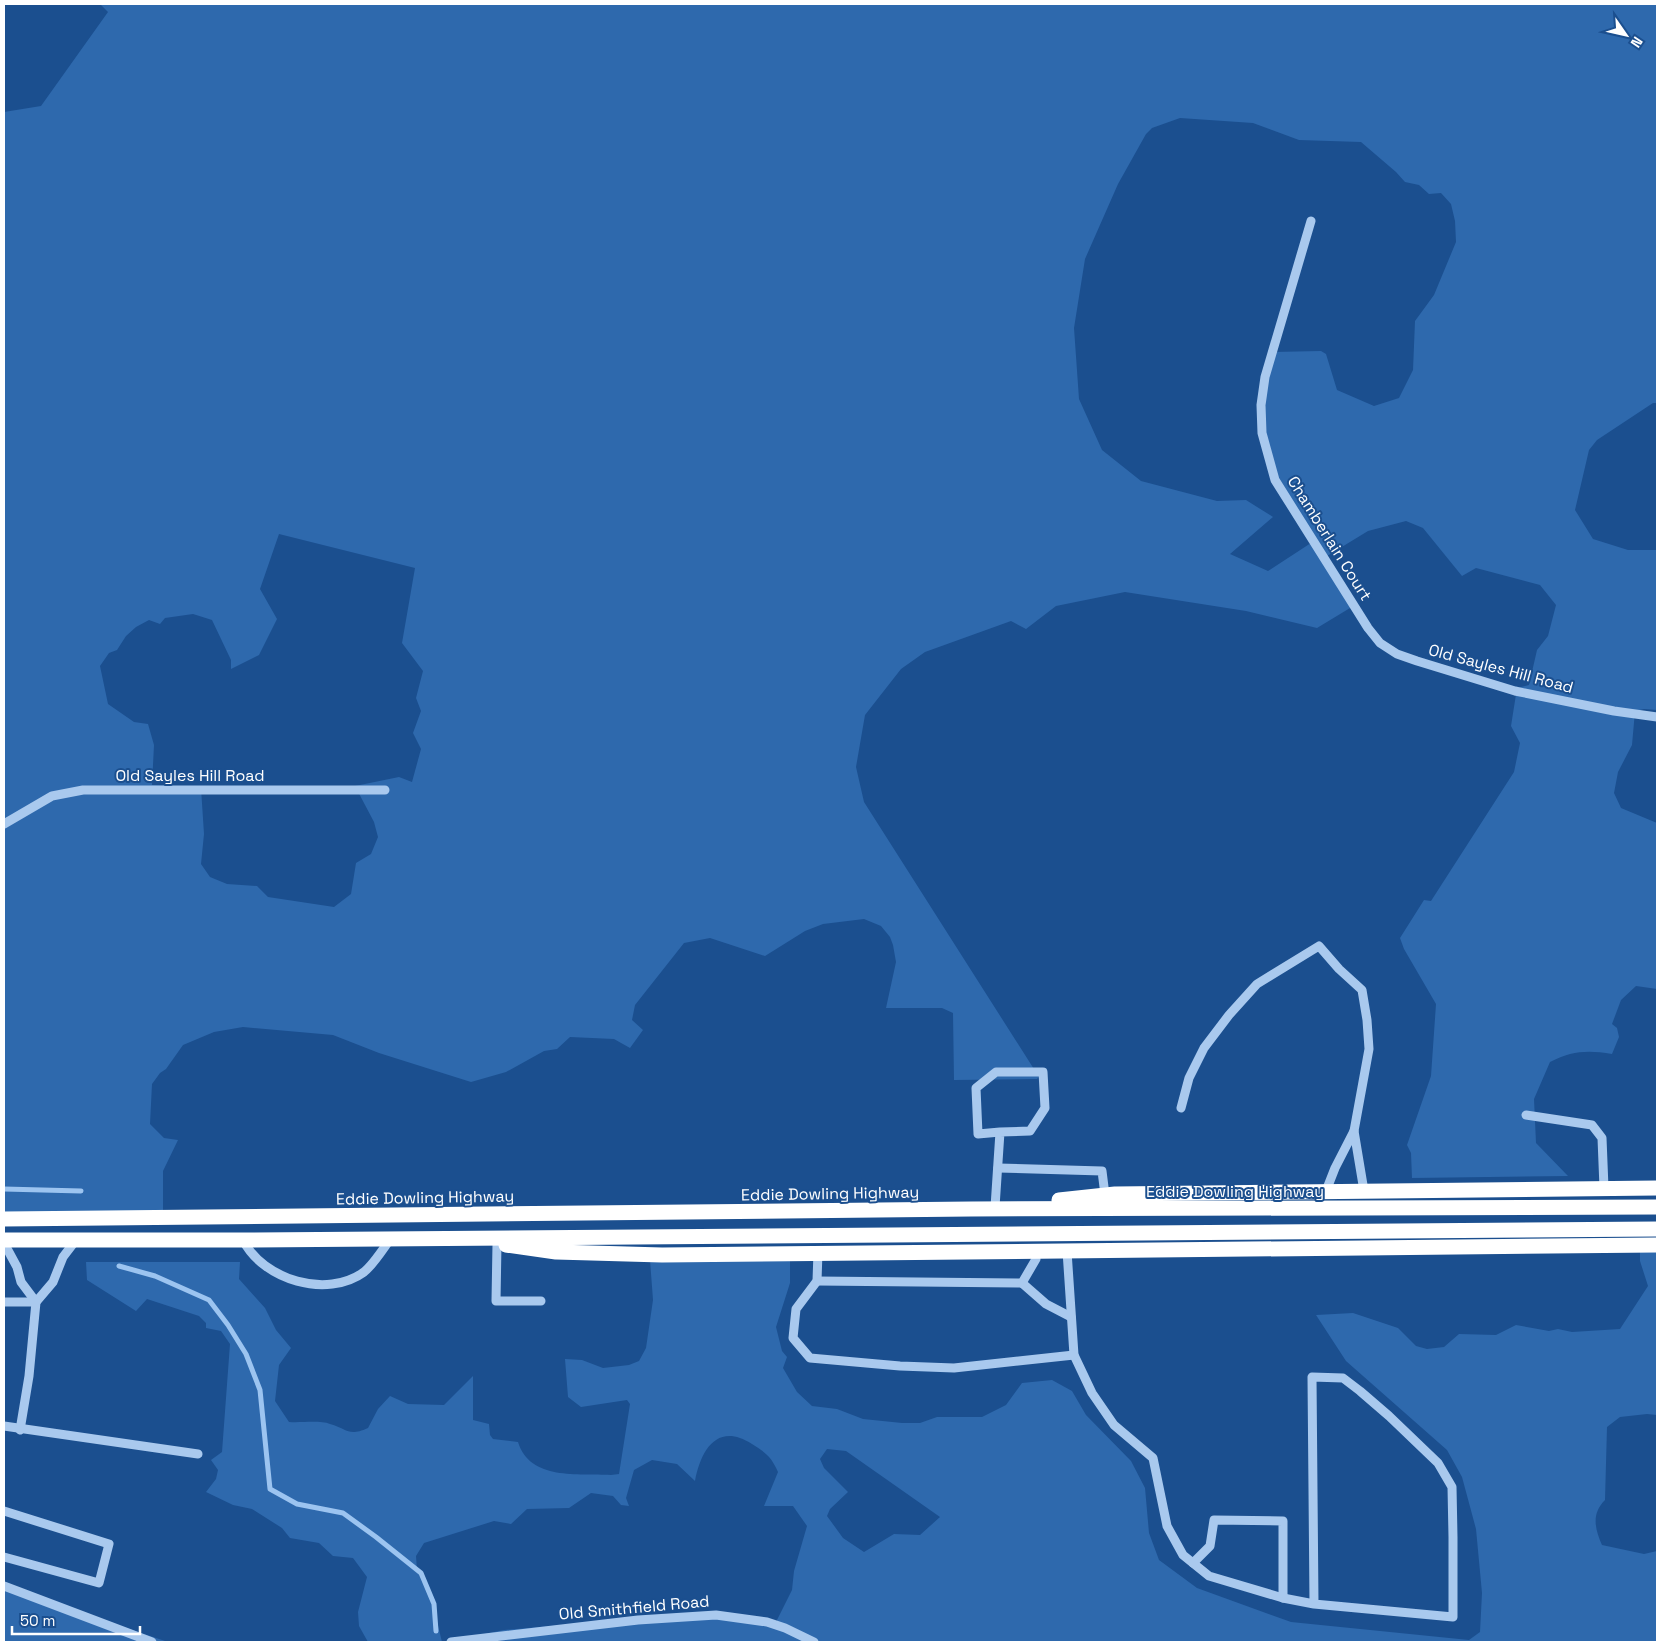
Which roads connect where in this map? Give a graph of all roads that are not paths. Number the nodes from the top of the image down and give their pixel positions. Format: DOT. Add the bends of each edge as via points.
graph roads {
  1 [pos="1311,222"];
  2 [pos="1397,654"];
  3 [pos="1657,717"];
  4 [pos="384,790"];
  5 [pos="4,824"];
  6 [pos="1181,1108"];
  7 [pos="1526,1116"];
  8 [pos="1354,1131"];
  9 [pos="1000,1132"];
  10 [pos="998,1168"];
  11 [pos="1604,1188"];
  12 [pos="1657,1188"];
  13 [pos="1326,1191"];
  14 [pos="1364,1191"];
  15 [pos="1105,1195"];
  16 [pos="995,1206"];
  17 [pos="1657,1207"];
  18 [pos="971,1209"];
  19 [pos="4,1219"];
  20 [pos="1657,1229"];
  21 [pos="391,1238"];
  22 [pos="445,1238"];
  23 [pos="76,1240"];
  24 [pos="243,1240"];
  25 [pos="4,1242"];
  26 [pos="497,1244"];
  27 [pos="1657,1245"];
  28 [pos="1035,1250"];
  29 [pos="1067,1251"];
  30 [pos="818,1252"];
  31 [pos="817,1282"];
  32 [pos="1022,1283"];
  33 [pos="541,1301"];
  34 [pos="4,1302"];
  35 [pos="36,1302"];
  36 [pos="1071,1317"];
  37 [pos="1074,1355"];
  38 [pos="4,1426"];
  39 [pos="20,1429"];
  40 [pos="198,1454"];
  41 [pos="4,1511"];
  42 [pos="4,1557"];
  43 [pos="1193,1563"];
  44 [pos="4,1586"];
  45 [pos="1283,1598"];
  46 [pos="1314,1604"];
  47 [pos="152,1642"];
  48 [pos="452,1642"];
  49 [pos="814,1642"];
  1 -- 2 [label="street, Chamberlain Court" via="1266,377 1261,405 1262,433 1276,480 1368,628 1380,643"];
  2 -- 3 [label="street, Old Sayles Hill Road" via="1515,691"];
  4 -- 5 [label="street, Old Sayles Hill Road" via="83,790 52,796"];
  6 -- 8 [label="street" via="1189,1078 1204,1048 1229,1015 1257,984 1318,946 1362,990 1369,1049"];
  7 -- 11 [label="street" via="1592,1125 1602,1138"];
  8 -- 13 [label="street"];
  8 -- 14 [label="street"];
  9 -- 9 [label="street" via="978,1134 976,1088 996,1072 1043,1072 1045,1108 1030,1131"];
  9 -- 10 [label="street"];
  10 -- 15 [label="street" via="1102,1171"];
  10 -- 16 [label="street"];
  11 -- 12 [label="highway"];
  11 -- 14 [label="highway"];
  13 -- 14 [label="highway"];
  13 -- 15 [label="highway"];
  15 -- 16 [label="highway"];
  16 -- 18 [label="highway"];
  17 -- 18 [label="highway, Eddie Dowling Highway"];
  18 -- 19 [label="highway, Eddie Dowling Highway"];
  20 -- 22 [label="highway"];
  21 -- 22 [label="highway"];
  21 -- 24 [label="highway"];
  21 -- 24 [label="street" via="365,1271 337,1284 301,1282 276,1274 255,1256"];
  22 -- 26 [label="highway"];
  23 -- 24 [label="highway"];
  23 -- 25 [label="highway"];
  23 -- 35 [label="street" via="53,1282"];
  25 -- 35 [label="street" via="21,1282"];
  26 -- 30 [label="highway" via="556,1252 662,1255"];
  26 -- 33 [label="street" via="496,1301"];
  27 -- 29 [label="highway"];
  28 -- 29 [label="highway"];
  28 -- 30 [label="highway"];
  28 -- 32 [label="street" via="1036,1259"];
  29 -- 36 [label="street"];
  30 -- 31 [label="street"];
  31 -- 32 [label="street"];
  31 -- 37 [label="street" via="796,1309 793,1338 810,1358 954,1368"];
  32 -- 36 [label="street" via="1046,1304"];
  34 -- 35 [label="street"];
  35 -- 39 [label="street"];
  36 -- 37 [label="street"];
  37 -- 43 [label="street" via="1092,1393 1114,1425 1153,1458 1167,1526 1183,1555"];
  38 -- 39 [label="street"];
  39 -- 40 [label="street"];
  41 -- 42 [label="street" via="109,1544 100,1583"];
  43 -- 45 [label="street" via="1209,1576"];
  43 -- 45 [label="street" via="1210,1546 1214,1520 1284,1521"];
  44 -- 47 [label="street"];
  45 -- 46 [label="street"];
  46 -- 46 [label="street" via="1453,1617 1452,1487 1438,1463 1389,1416 1342,1378 1312,1377"];
  48 -- 49 [label="street, Old Smithfield Road" via="638,1620 716,1615 767,1622"];
}
